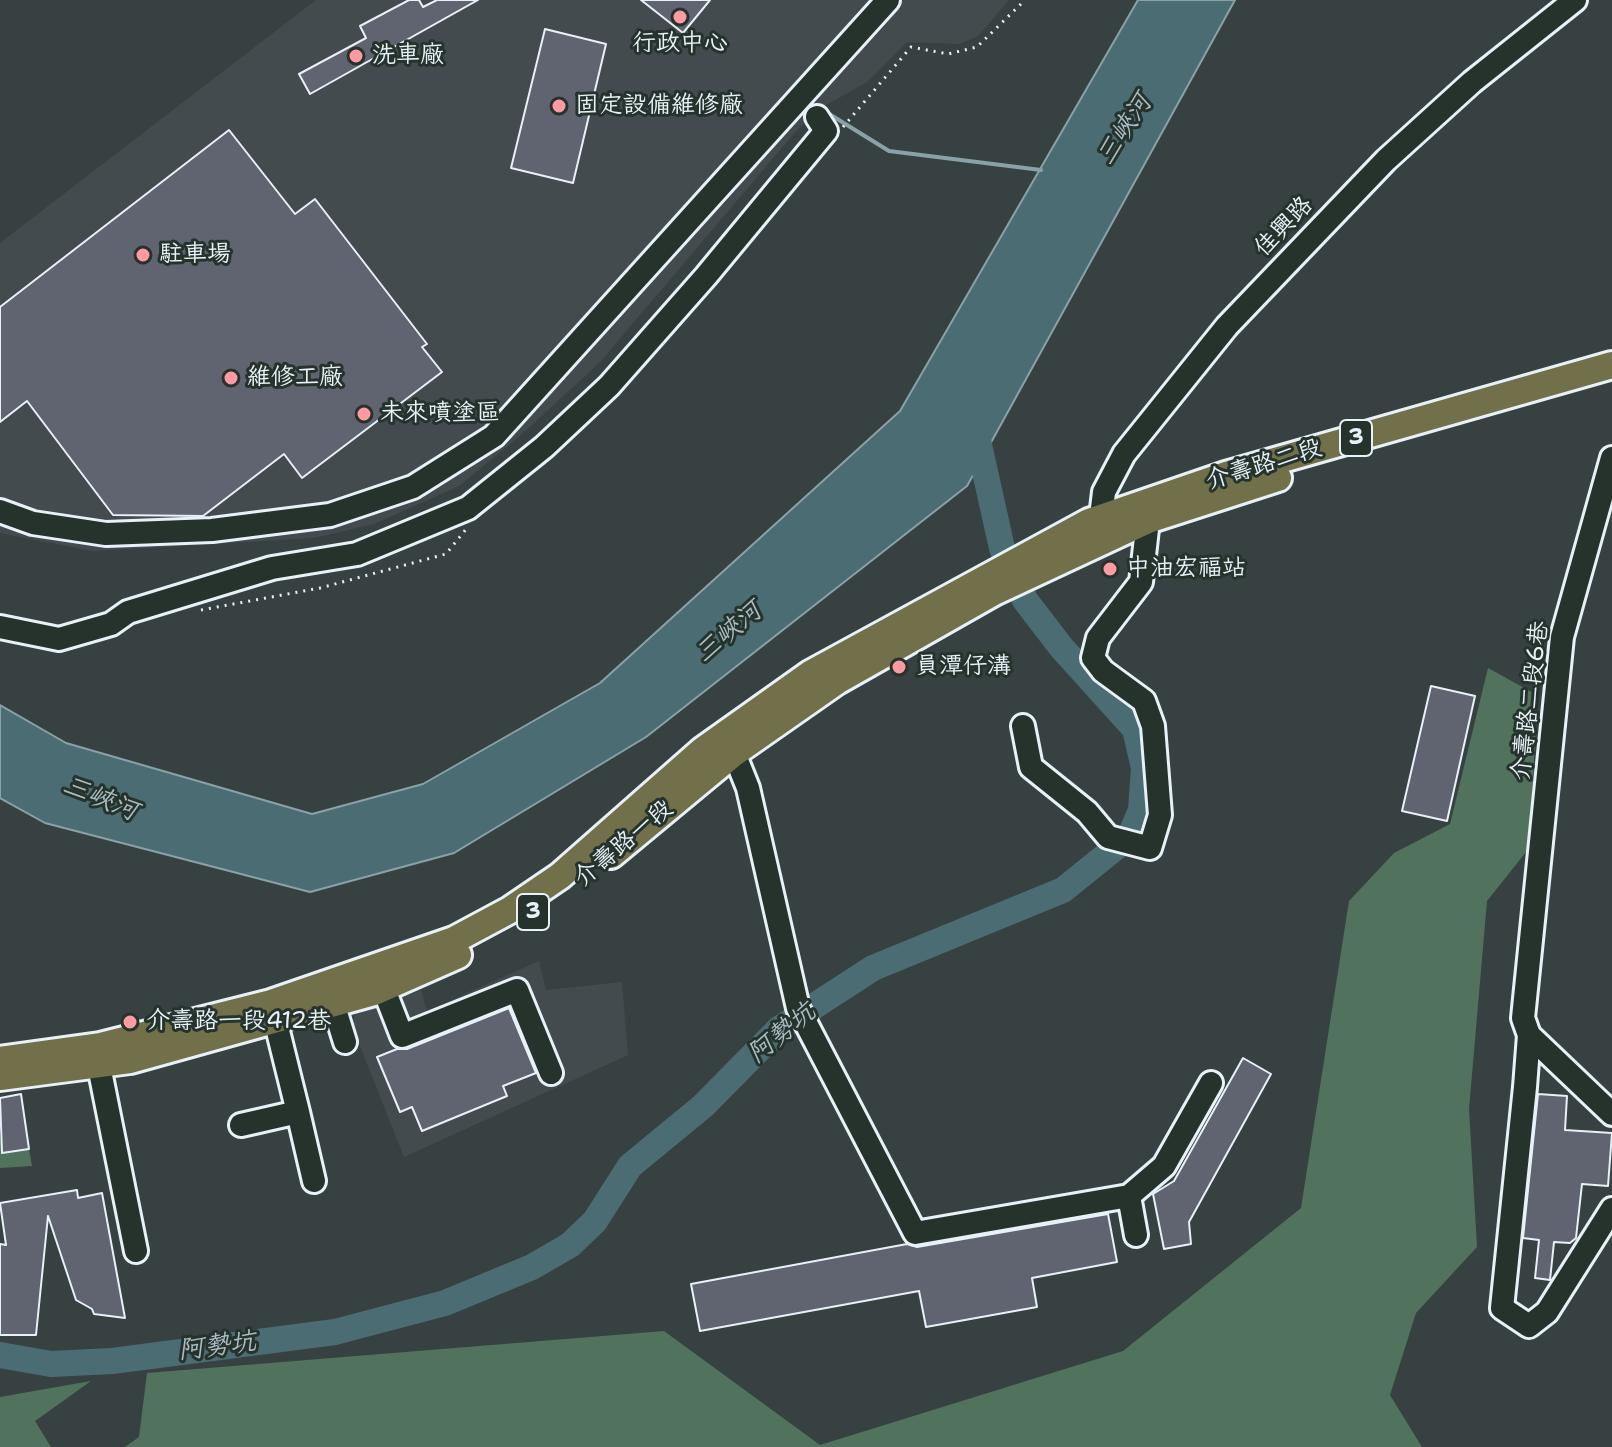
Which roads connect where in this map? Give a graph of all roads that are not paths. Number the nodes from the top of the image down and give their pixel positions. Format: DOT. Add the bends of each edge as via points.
graph roads {
  1 [pos="888,0"];
  2 [pos="1575,0"];
  3 [pos="817,117"];
  4 [pos="1612,365"];
  5 [pos="1612,380"];
  6 [pos="1612,458"];
  7 [pos="0,511"];
  8 [pos="1148,520"];
  9 [pos="1108,527"];
  10 [pos="0,627"];
  11 [pos="1023,726"];
  12 [pos="728,744"];
  13 [pos="383,987"];
  14 [pos="333,1003"];
  15 [pos="272,1012"];
  16 [pos="1529,1035"];
  17 [pos="345,1042"];
  18 [pos="0,1060"];
  19 [pos="99,1066"];
  20 [pos="551,1073"];
  21 [pos="0,1077"];
  22 [pos="1211,1083"];
  23 [pos="298,1112"];
  24 [pos="1612,1114"];
  25 [pos="241,1125"];
  26 [pos="314,1181"];
  27 [pos="1129,1196"];
  28 [pos="1612,1209"];
  29 [pos="1136,1235"];
  30 [pos="136,1251"];
  1 -- 7 [label="street" via="494,436 413,487 330,515 212,530 106,534 33,523"];
  2 -- 9 [label="street, 佳興路" via="1386,160 1227,326 1124,454 1104,492"];
  3 -- 10 [label="street" via="826,131 609,386 468,508 357,554 257,572 59,639"];
  4 -- 9 [label="main road, 介壽路二段 / 3" via="1226,475"];
  5 -- 8 [label="main road, 介壽路二段 / 3" via="1389,442"];
  6 -- 16 [label="street, 介壽路二段6巷" via="1562,637 1523,1018"];
  8 -- 9 [label="main road, 介壽路二段 / 3"];
  8 -- 11 [label="street" via="1141,582 1098,638 1093,658 1144,701 1153,726 1160,815 1150,848 1108,837 1087,812 1031,767"];
  9 -- 12 [label="main road, 介壽路一段 / 3" via="991,584"];
  12 -- 13 [label="main road, 介壽路一段 / 3" via="566,892 472,949"];
  12 -- 15 [label="main road, 介壽路一段 / 3" via="510,910 454,940"];
  12 -- 27 [label="street" via="748,788 801,1017 915,1233"];
  13 -- 14 [label="main road, 介壽路一段 / 3"];
  13 -- 20 [label="street" via="402,1036 517,990"];
  14 -- 15 [label="main road, 介壽路一段 / 3"];
  14 -- 17 [label="street"];
  15 -- 18 [label="main road, 介壽路一段 / 3"];
  15 -- 19 [label="main road, 介壽路一段 / 3"];
  15 -- 23 [label="street"];
  16 -- 24 [label="street"];
  16 -- 28 [label="street, 介壽路二段6巷" via="1502,1308 1529,1326 1547,1312"];
  19 -- 21 [label="main road, 介壽路一段 / 3"];
  19 -- 30 [label="street"];
  22 -- 27 [label="street" via="1164,1166"];
  23 -- 25 [label="street"];
  23 -- 26 [label="street"];
  27 -- 29 [label="street"];
}
